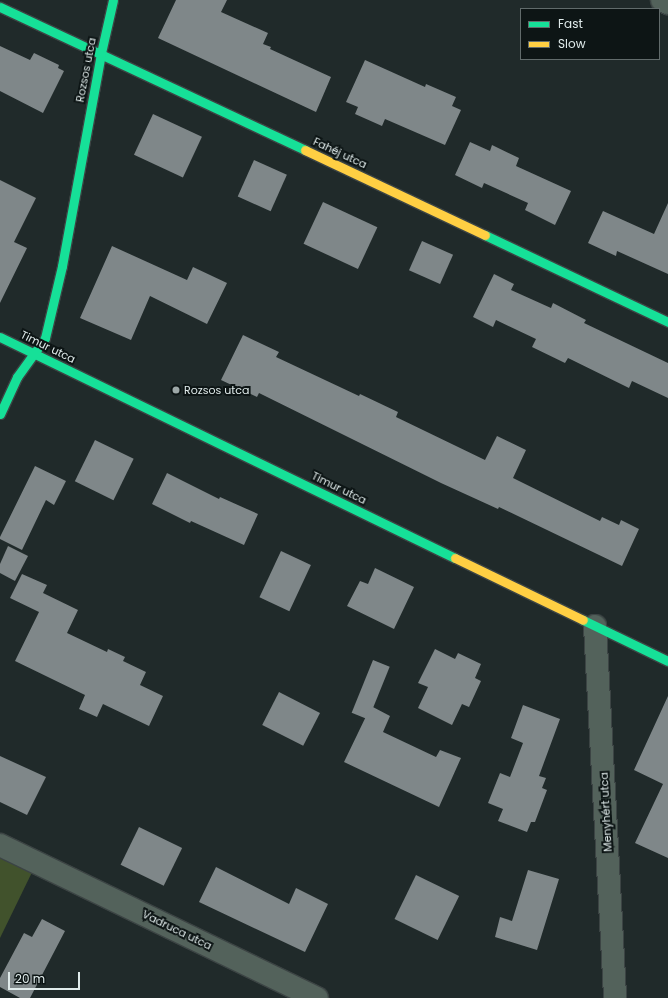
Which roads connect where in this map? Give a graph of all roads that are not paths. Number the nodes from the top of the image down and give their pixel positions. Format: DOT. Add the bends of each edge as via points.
graph roads {
  1 [pos="114,0"];
  2 [pos="662,0"];
  3 [pos="668,3"];
  4 [pos="0,7"];
  5 [pos="101,53"];
  6 [pos="668,322"];
  7 [pos="0,337"];
  8 [pos="34,353"];
  9 [pos="0,414"];
  10 [pos="595,626"];
  11 [pos="668,661"];
  12 [pos="0,845"];
  13 [pos="317,998"];
  14 [pos="615,998"];
  1 -- 5 [label="street, Rozsos utca"];
  2 -- 3 [label="street"];
  4 -- 5 [label="street, Fahéj utca"];
  5 -- 6 [label="street, Fahéj utca"];
  5 -- 8 [label="street, Rozsos utca" via="62,266 45,338"];
  7 -- 8 [label="street, Timur utca"];
  8 -- 9 [label="street, Rozsos utca" via="17,376"];
  8 -- 10 [label="street, Timur utca"];
  10 -- 11 [label="street, Timur utca"];
  10 -- 14 [label="street, Menyhért utca"];
  12 -- 13 [label="street, Vadruca utca"];
}
